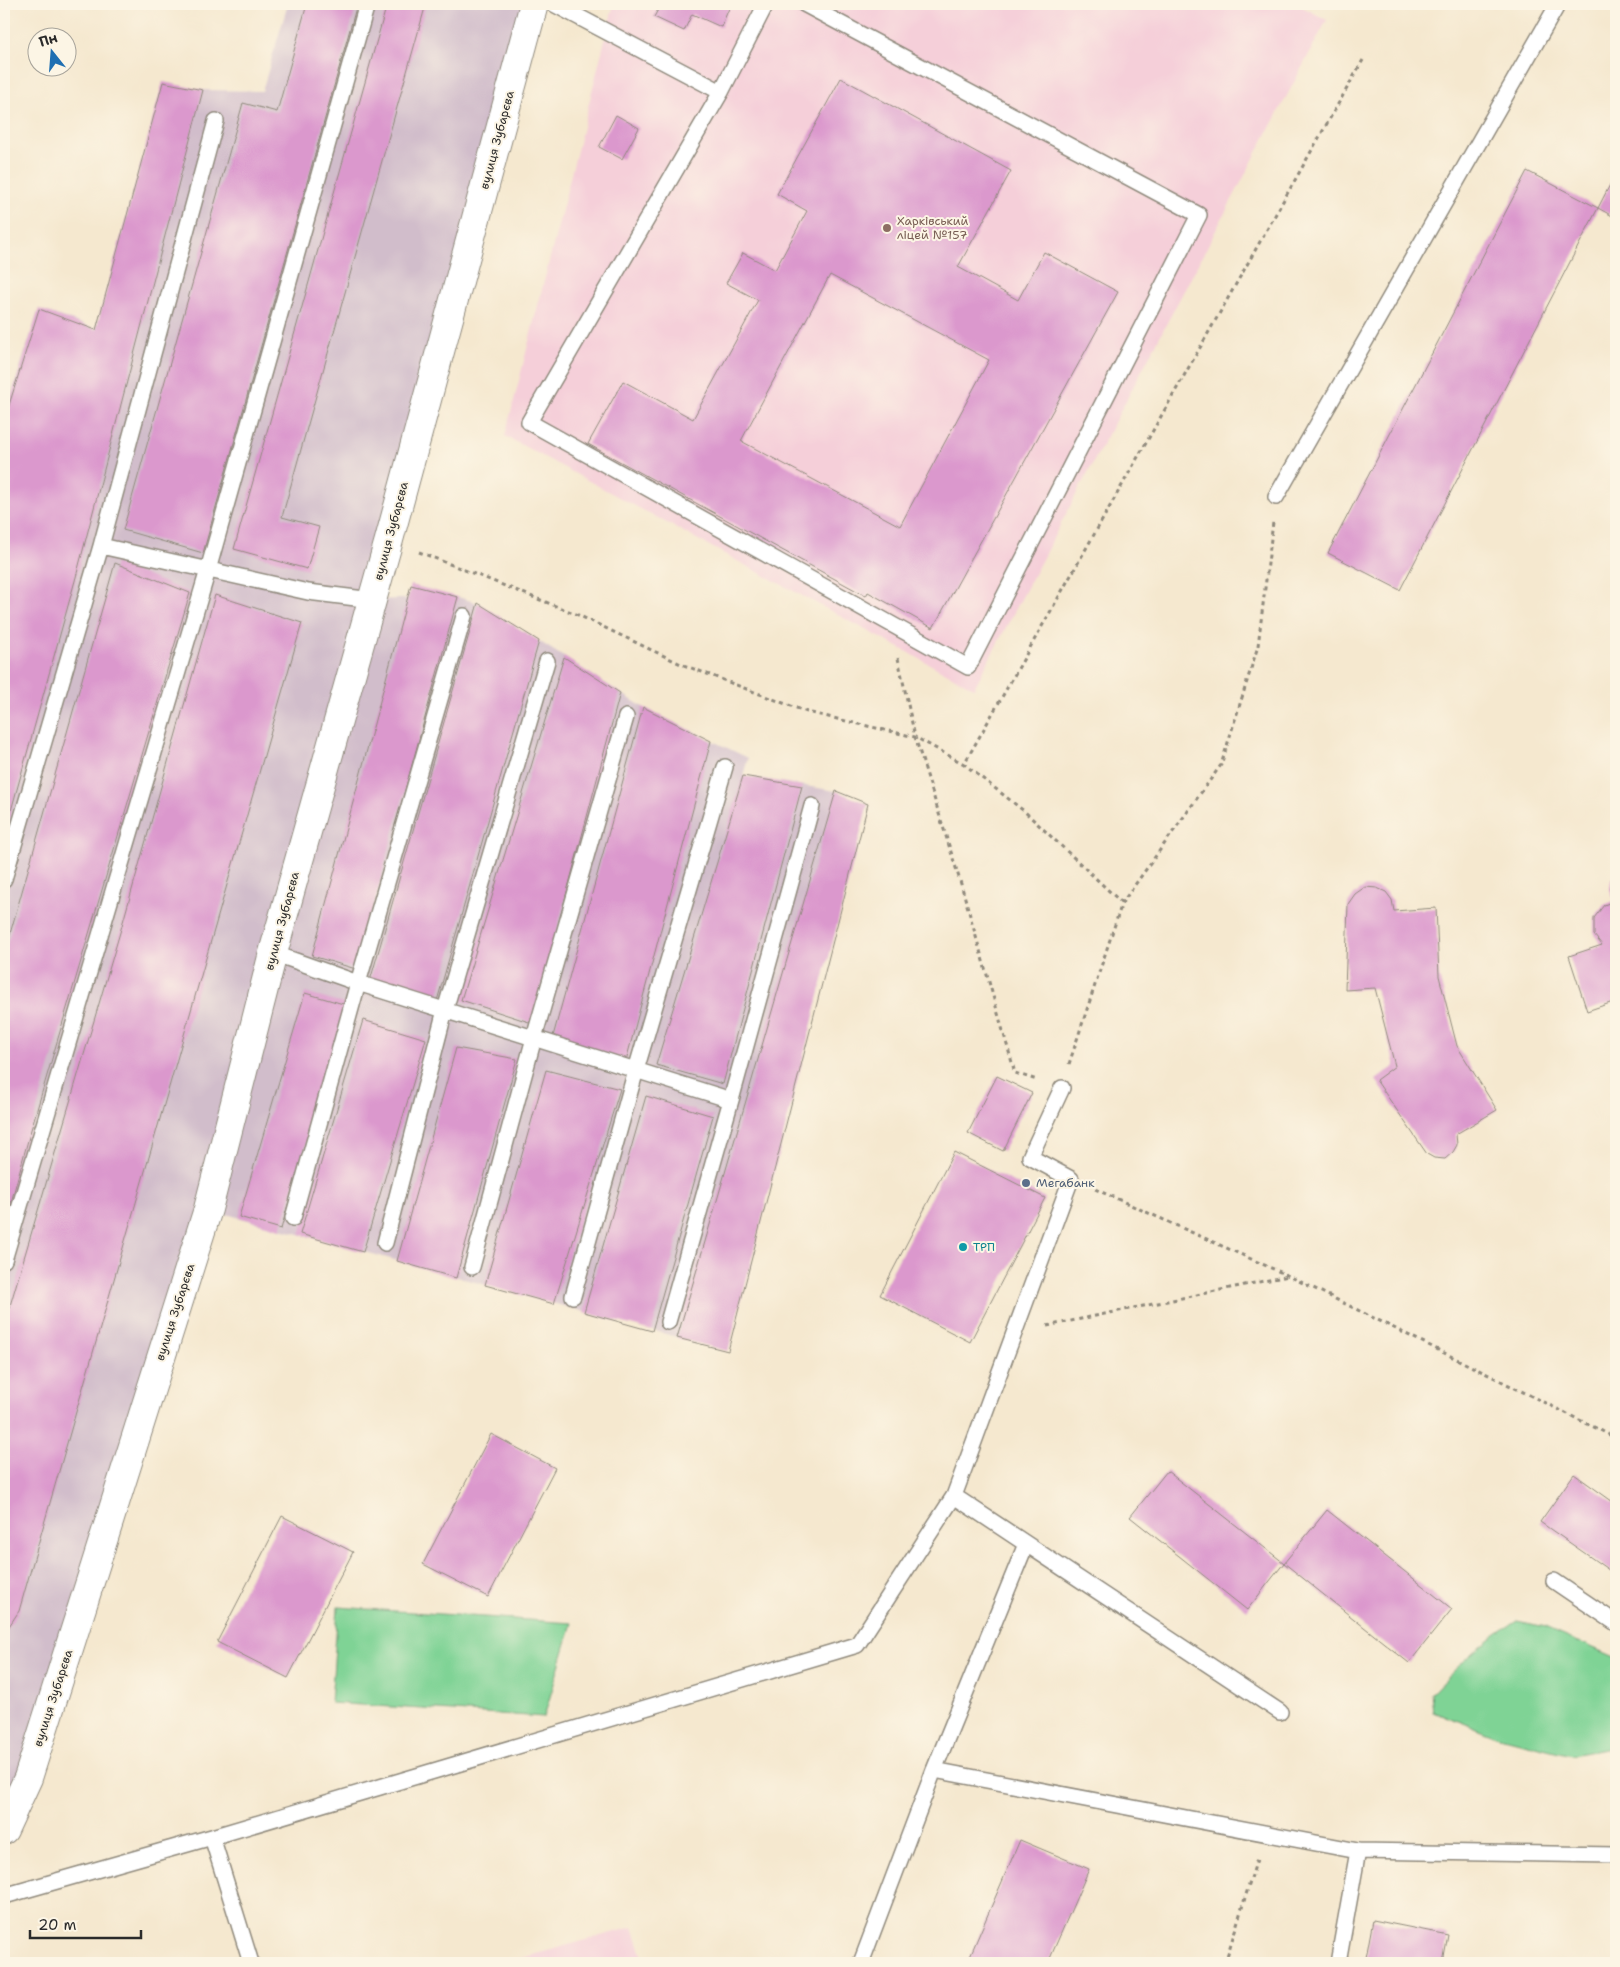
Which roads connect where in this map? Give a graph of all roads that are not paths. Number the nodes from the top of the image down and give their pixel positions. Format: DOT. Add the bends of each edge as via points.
graph roads {
  1 [pos="367,4"];
  2 [pos="534,4"];
  3 [pos="554,4"];
  4 [pos="766,4"];
  5 [pos="804,4"];
  6 [pos="1558,4"];
  7 [pos="721,92"];
  8 [pos="216,121"];
  9 [pos="1276,497"];
  10 [pos="102,546"];
  11 [pos="208,570"];
  12 [pos="372,600"];
  13 [pos="464,616"];
  14 [pos="547,661"];
  15 [pos="626,717"];
  16 [pos="725,767"];
  17 [pos="812,806"];
  18 [pos="4,879"];
  19 [pos="273,953"];
  20 [pos="358,982"];
  21 [pos="445,1010"];
  22 [pos="534,1038"];
  23 [pos="636,1070"];
  24 [pos="1062,1088"];
  25 [pos="731,1100"];
  26 [pos="293,1218"];
  27 [pos="385,1242"];
  28 [pos="4,1260"];
  29 [pos="472,1267"];
  30 [pos="572,1296"];
  31 [pos="668,1322"];
  32 [pos="954,1496"];
  33 [pos="1026,1544"];
  34 [pos="1554,1582"];
  35 [pos="1616,1623"];
  36 [pos="1280,1712"];
  37 [pos="934,1770"];
  38 [pos="4,1830"];
  39 [pos="212,1837"];
  40 [pos="1358,1851"];
  41 [pos="1616,1856"];
  42 [pos="4,1896"];
  43 [pos="250,1963"];
  44 [pos="861,1963"];
  45 [pos="1338,1963"];
  1 -- 11 [label="lane"];
  2 -- 12 [label="street, вулиця Зубарєва"];
  3 -- 7 [label="lane"];
  4 -- 7 [label="lane"];
  5 -- 7 [label="lane" via="1199,215 968,667 529,422"];
  6 -- 9 [label="lane"];
  8 -- 10 [label="lane"];
  10 -- 11 [label="lane"];
  10 -- 18 [label="lane"];
  11 -- 12 [label="lane" via="308,592"];
  11 -- 28 [label="lane"];
  12 -- 19 [label="street, вулиця Зубарєва"];
  13 -- 20 [label="lane"];
  14 -- 21 [label="lane"];
  15 -- 22 [label="lane"];
  16 -- 23 [label="lane"];
  17 -- 25 [label="lane"];
  19 -- 20 [label="lane"];
  19 -- 38 [label="street, вулиця Зубарєва" via="208,1209 28,1778"];
  20 -- 21 [label="lane"];
  20 -- 26 [label="lane"];
  21 -- 22 [label="lane"];
  21 -- 27 [label="lane"];
  22 -- 23 [label="lane"];
  22 -- 29 [label="lane"];
  23 -- 25 [label="lane"];
  23 -- 30 [label="lane"];
  24 -- 32 [label="lane" via="1030,1157 1071,1179"];
  25 -- 31 [label="lane"];
  32 -- 33 [label="lane"];
  32 -- 39 [label="lane" via="857,1644"];
  33 -- 36 [label="lane"];
  33 -- 37 [label="lane"];
  34 -- 35 [label="lane"];
  37 -- 40 [label="lane"];
  37 -- 44 [label="lane"];
  39 -- 42 [label="lane"];
  39 -- 43 [label="lane"];
  40 -- 41 [label="lane"];
  40 -- 45 [label="lane"];
}
